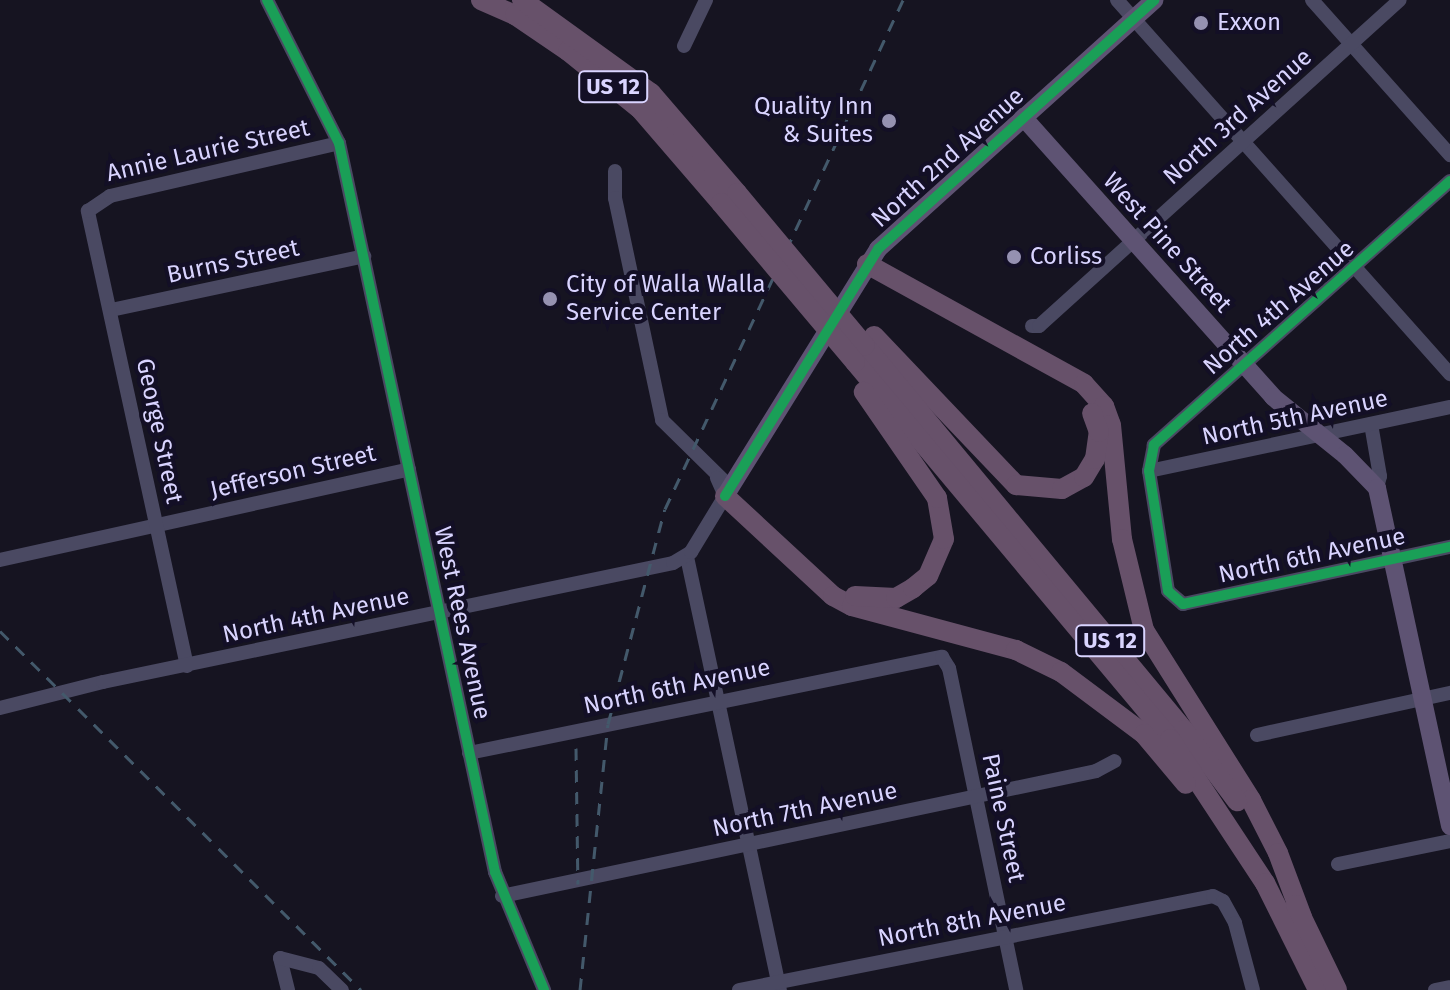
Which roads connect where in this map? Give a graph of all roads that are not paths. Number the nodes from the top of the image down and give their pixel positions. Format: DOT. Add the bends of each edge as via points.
graph roads {
  1 [pos="267,0"];
  2 [pos="481,0"];
  3 [pos="522,0"];
  4 [pos="706,0"];
  5 [pos="1117,0"];
  6 [pos="1155,0"];
  7 [pos="1312,0"];
  8 [pos="1400,0"];
  9 [pos="1134,19"];
  10 [pos="1352,44"];
  11 [pos="684,46"];
  12 [pos="1023,117"];
  13 [pos="339,143"];
  14 [pos="1244,143"];
  15 [pos="1450,155"];
  16 [pos="615,171"];
  17 [pos="1450,181"];
  18 [pos="729,198"];
  19 [pos="90,207"];
  20 [pos="1132,239"];
  21 [pos="364,256"];
  22 [pos="1356,268"];
  23 [pos="863,270"];
  24 [pos="111,310"];
  25 [pos="1032,326"];
  26 [pos="860,353"];
  27 [pos="1244,365"];
  28 [pos="1450,374"];
  29 [pos="1450,407"];
  30 [pos="1371,424"];
  31 [pos="1318,434"];
  32 [pos="409,469"];
  33 [pos="1149,471"];
  34 [pos="725,486"];
  35 [pos="1377,488"];
  36 [pos="157,527"];
  37 [pos="1450,547"];
  38 [pos="687,557"];
  39 [pos="1393,559"];
  40 [pos="0,560"];
  41 [pos="440,613"];
  42 [pos="942,657"];
  43 [pos="187,666"];
  44 [pos="1450,693"];
  45 [pos="1423,699"];
  46 [pos="719,700"];
  47 [pos="0,708"];
  48 [pos="1257,735"];
  49 [pos="469,753"];
  50 [pos="1115,761"];
  51 [pos="976,796"];
  52 [pos="1450,826"];
  53 [pos="1450,841"];
  54 [pos="749,844"];
  55 [pos="1338,864"];
  56 [pos="502,896"];
  57 [pos="1296,921"];
  58 [pos="1005,936"];
  59 [pos="1315,960"];
  60 [pos="779,986"];
  61 [pos="1450,987"];
  62 [pos="288,990"];
  63 [pos="342,990"];
  64 [pos="544,990"];
  65 [pos="739,990"];
  66 [pos="1016,990"];
  67 [pos="1253,990"];
  68 [pos="1318,990"];
  69 [pos="1337,990"];
  70 [pos="1435,990"];
  1 -- 13 [label="street, West Rees Avenue"];
  2 -- 18 [label="highway, US 12" via="515,15 568,51 640,109"];
  3 -- 18 [label="highway, US 12" via="651,93"];
  4 -- 11 [label="street"];
  5 -- 9 [label="street"];
  6 -- 9 [label="main road, North 2nd Avenue"];
  7 -- 10 [label="street"];
  8 -- 10 [label="street, North 3rd Avenue"];
  9 -- 12 [label="main road, North 2nd Avenue"];
  9 -- 14 [label="street"];
  10 -- 14 [label="street, North 3rd Avenue"];
  10 -- 15 [label="street"];
  12 -- 20 [label="main road, West Pine Street"];
  12 -- 23 [label="main road, North 2nd Avenue" via="896,230"];
  13 -- 19 [label="street, Annie Laurie Street" via="110,196"];
  13 -- 21 [label="street, West Rees Avenue"];
  14 -- 20 [label="street, North 3rd Avenue"];
  14 -- 22 [label="street"];
  16 -- 34 [label="street" via="615,198 662,420"];
  17 -- 22 [label="street, North 4th Avenue"];
  18 -- 26 [label="highway, US 12, bridge"];
  18 -- 26 [label="highway, US 12, bridge" via="793,289"];
  19 -- 24 [label="street, George Street" via="88,221"];
  20 -- 25 [label="street, North 3rd Avenue" via="1039,326"];
  20 -- 27 [label="main road, West Pine Street"];
  21 -- 24 [label="street, Burns Street"];
  21 -- 32 [label="street, West Rees Avenue"];
  22 -- 27 [label="street, North 4th Avenue"];
  22 -- 28 [label="street"];
  23 -- 26 [label="highway" via="1069,388 1091,410 1099,432 1095,459 1084,477 1062,489 1016,485"];
  23 -- 34 [label="main road, North 2nd Avenue"];
  23 -- 57 [label="highway" via="1084,384 1104,406 1124,552 1144,630 1251,800 1278,853"];
  24 -- 36 [label="street, George Street"];
  26 -- 34 [label="highway" via="937,498 944,539 928,576 896,598 854,595 833,583"];
  26 -- 57 [label="highway, US 12" via="1170,739"];
  27 -- 31 [label="main road, West Pine Street"];
  27 -- 33 [label="street, North 4th Avenue" via="1154,445"];
  29 -- 30 [label="street, North 5th Avenue"];
  30 -- 31 [label="street, North 5th Avenue"];
  30 -- 35 [label="street" via="1380,476"];
  31 -- 33 [label="street, North 5th Avenue"];
  31 -- 35 [label="main road, West Pine Street"];
  32 -- 36 [label="street, Jefferson Street"];
  32 -- 41 [label="street, West Rees Avenue"];
  33 -- 39 [label="street, North 6th Avenue" via="1168,591 1183,604"];
  34 -- 38 [label="street, North 2nd Avenue"];
  34 -- 57 [label="highway" via="833,596 852,606 1016,650 1107,702 1169,763 1259,893"];
  35 -- 39 [label="main road"];
  36 -- 40 [label="street, Jefferson Street"];
  36 -- 43 [label="street, George Street"];
  37 -- 39 [label="street, North 6th Avenue"];
  38 -- 41 [label="street, North 4th Avenue"];
  38 -- 46 [label="street"];
  39 -- 45 [label="main road"];
  41 -- 43 [label="street, North 4th Avenue"];
  41 -- 49 [label="street, West Rees Avenue"];
  42 -- 46 [label="street, North 6th Avenue"];
  42 -- 51 [label="street, Paine Street" via="949,668"];
  43 -- 47 [label="street, North 4th Avenue"];
  44 -- 45 [label="street"];
  45 -- 48 [label="street"];
  45 -- 52 [label="main road"];
  46 -- 49 [label="street, North 6th Avenue"];
  46 -- 54 [label="street"];
  49 -- 56 [label="street, West Rees Avenue"];
  50 -- 51 [label="street, North 7th Avenue" via="1096,771"];
  51 -- 54 [label="street, North 7th Avenue"];
  51 -- 58 [label="street, Paine Street"];
  53 -- 55 [label="street"];
  54 -- 56 [label="street, North 7th Avenue"];
  54 -- 60 [label="street"];
  56 -- 64 [label="street, West Rees Avenue"];
  57 -- 59 [label="highway, US 12"];
  58 -- 60 [label="street, North 8th Avenue"];
  58 -- 66 [label="street, Paine Street"];
  58 -- 67 [label="street, North 8th Avenue" via="1213,896 1223,901 1235,923"];
  59 -- 68 [label="highway, US 12"];
  59 -- 69 [label="highway, US 12"];
  60 -- 65 [label="street, North 8th Avenue"];
  61 -- 70 [label="street"];
  62 -- 63 [label="street" via="280,958 319,968"];
}
